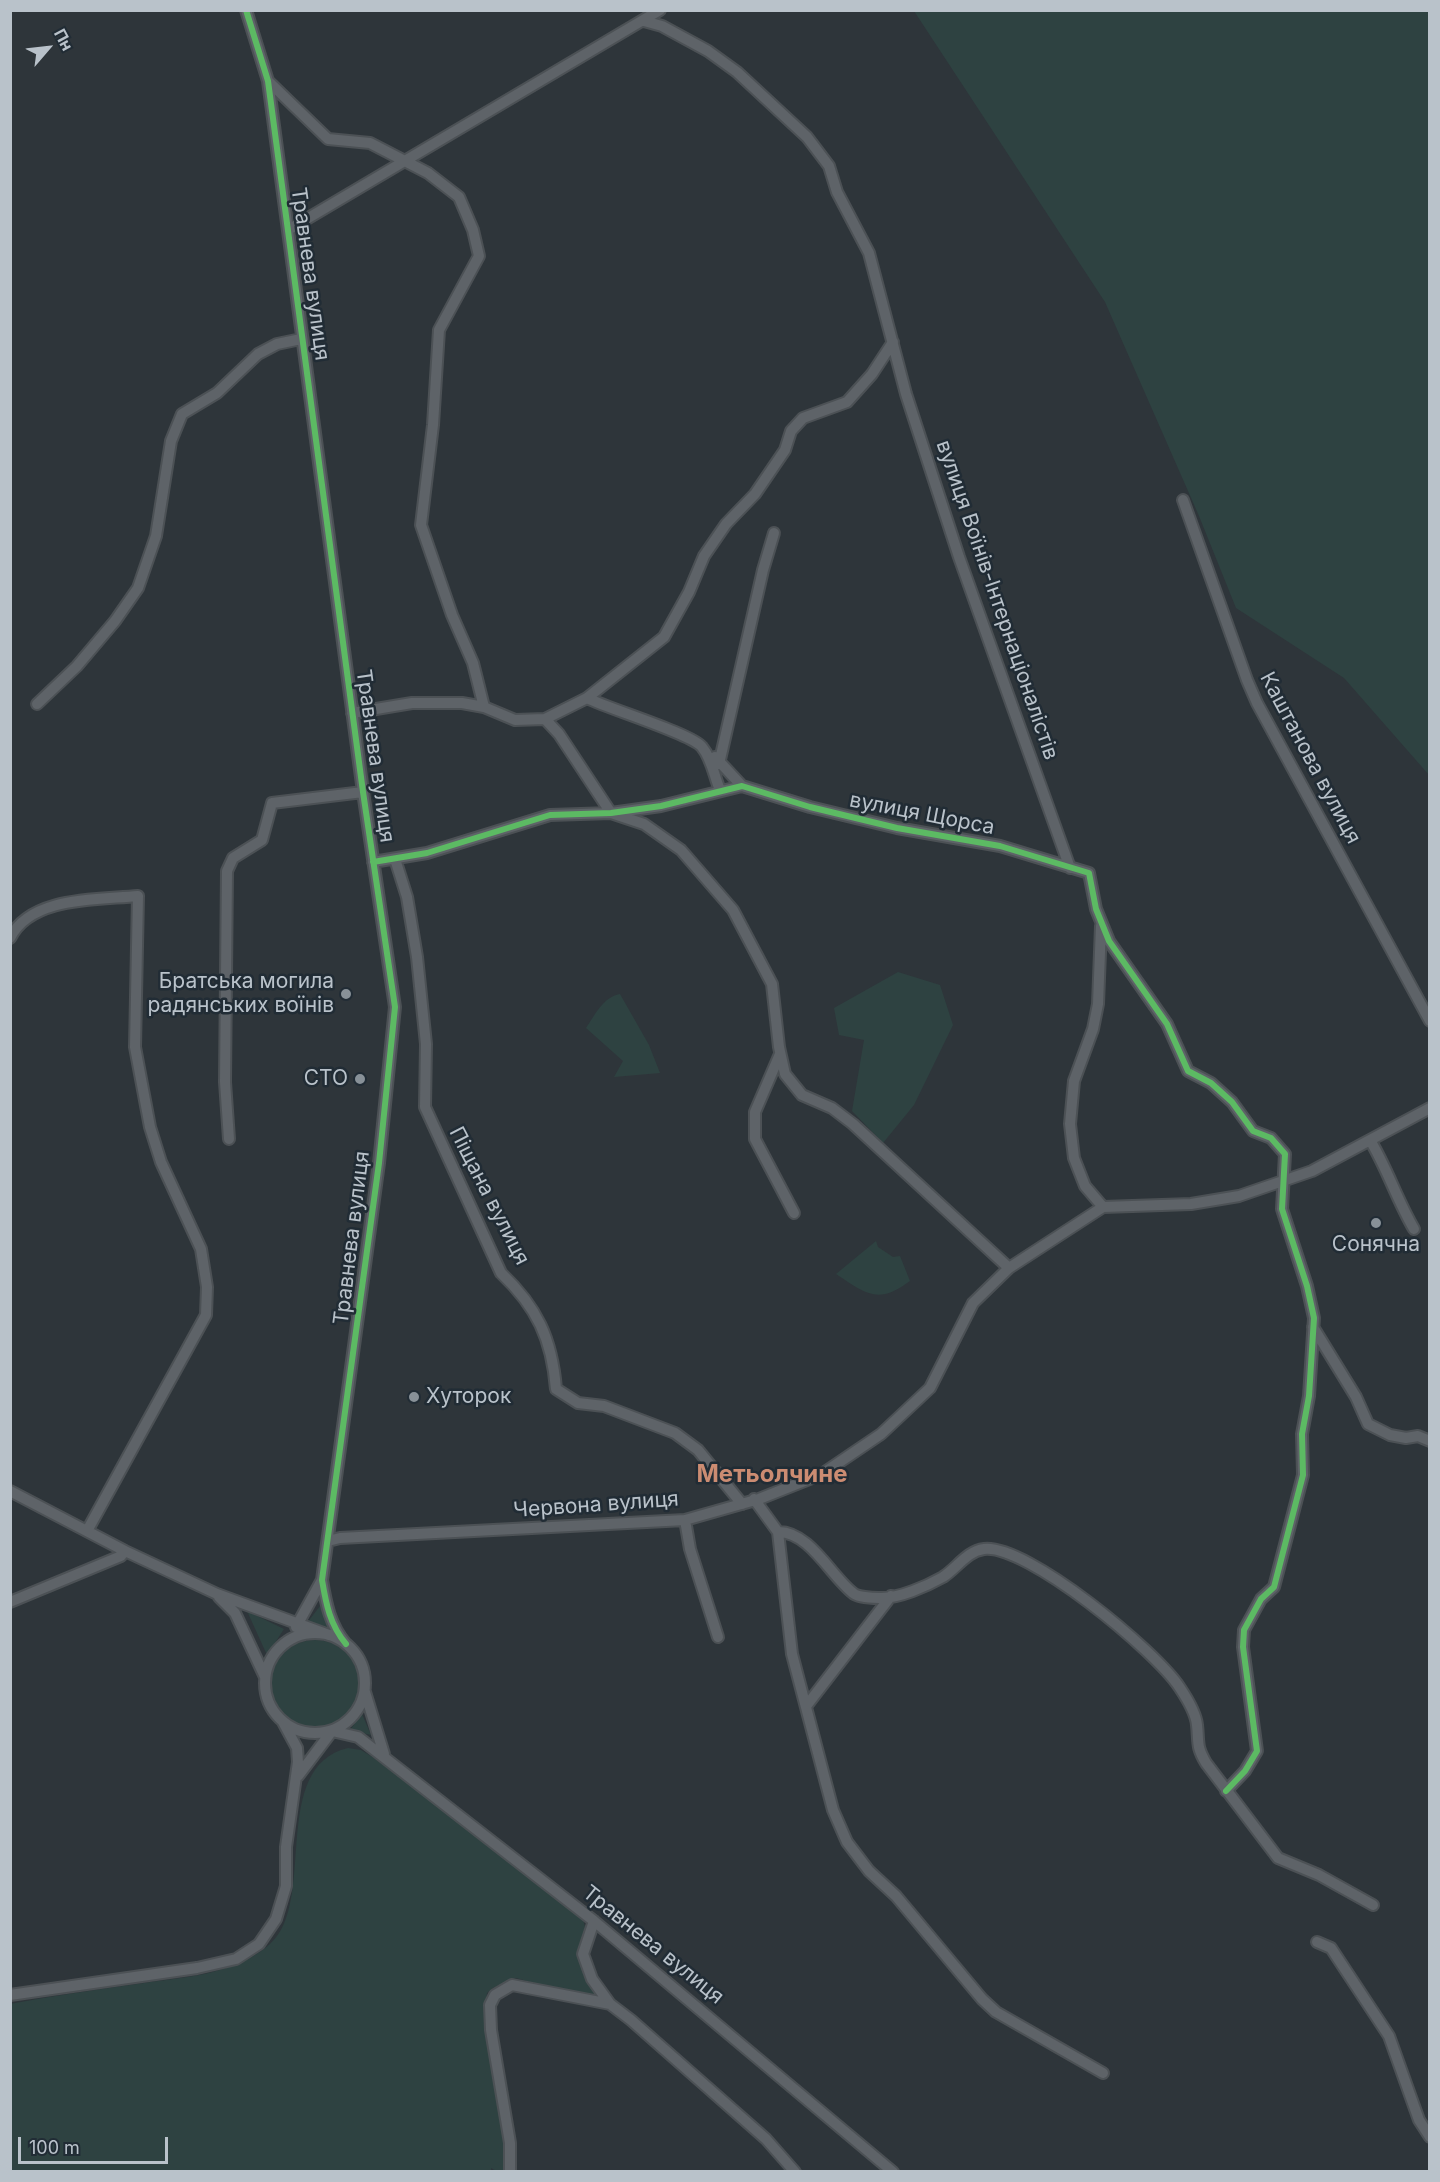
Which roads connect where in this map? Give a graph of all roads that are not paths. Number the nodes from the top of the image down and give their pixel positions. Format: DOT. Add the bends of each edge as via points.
graph roads {
  1 [pos="246,10"];
  2 [pos="660,10"];
  3 [pos="644,21"];
  4 [pos="268,81"];
  5 [pos="404,162"];
  6 [pos="288,231"];
  7 [pos="301,339"];
  8 [pos="893,342"];
  9 [pos="1183,500"];
  10 [pos="774,533"];
  11 [pos="587,698"];
  12 [pos="37,704"];
  13 [pos="484,707"];
  14 [pos="352,712"];
  15 [pos="545,719"];
  16 [pos="701,746"];
  17 [pos="719,764"];
  18 [pos="742,786"];
  19 [pos="720,790"];
  20 [pos="363,792"];
  21 [pos="611,813"];
  22 [pos="395,859"];
  23 [pos="373,862"];
  24 [pos="1070,868"];
  25 [pos="1101,921"];
  26 [pos="10,938"];
  27 [pos="1430,1022"];
  28 [pos="780,1054"];
  29 [pos="1430,1108"];
  30 [pos="229,1139"];
  31 [pos="1370,1140"];
  32 [pos="1282,1183"];
  33 [pos="1102,1207"];
  34 [pos="794,1213"];
  35 [pos="1414,1229"];
  36 [pos="1009,1268"];
  37 [pos="1313,1327"];
  38 [pos="1430,1442"];
  39 [pos="10,1491"];
  40 [pos="754,1498"];
  41 [pos="742,1504"];
  42 [pos="685,1520"];
  43 [pos="87,1531"];
  44 [pos="778,1532"];
  45 [pos="328,1541"];
  46 [pos="125,1551"];
  47 [pos="322,1580"];
  48 [pos="217,1594"];
  49 [pos="891,1596"];
  50 [pos="10,1602"];
  51 [pos="299,1623"];
  52 [pos="329,1635"];
  53 [pos="718,1637"];
  54 [pos="286,1642"];
  55 [pos="346,1644"];
  56 [pos="265,1677"];
  57 [pos="365,1692"];
  58 [pos="807,1705"];
  59 [pos="283,1722"];
  60 [pos="332,1731"];
  61 [pos="384,1754"];
  62 [pos="298,1776"];
  63 [pos="1226,1791"];
  64 [pos="1372,1905"];
  65 [pos="594,1921"];
  66 [pos="1317,1942"];
  67 [pos="10,1995"];
  68 [pos="610,2004"];
  69 [pos="1103,2073"];
  70 [pos="1430,2137"];
  71 [pos="510,2172"];
  72 [pos="795,2172"];
  73 [pos="893,2172"];
  1 -- 4 [label="street, Травнева вулиця"];
  2 -- 3 [label="street"];
  3 -- 5 [label="street"];
  3 -- 8 [label="street, вулиця Воїнів-Інтернаціоналістів" via="662,26 708,51 737,72 821,152 869,253"];
  4 -- 5 [label="street" via="328,139 370,143"];
  4 -- 6 [label="street, Травнева вулиця"];
  5 -- 6 [label="street"];
  5 -- 13 [label="street" via="428,172 459,197 473,230 478,256 439,330 421,525 473,663"];
  6 -- 7 [label="street, Травнева вулиця"];
  7 -- 12 [label="street, Травнева вулиця" via="277,344 258,354 216,393 182,414 171,441 156,536 138,588 77,666"];
  7 -- 14 [label="street, Травнева вулиця"];
  8 -- 11 [label="street" via="847,402 803,418 791,431 785,450 755,494 726,524 704,556 664,637"];
  8 -- 24 [label="street, вулиця Воїнів-Інтернаціоналістів" via="959,557"];
  9 -- 27 [label="street, Каштанова вулиця" via="1257,703"];
  10 -- 17 [label="street"];
  11 -- 15 [label="street"];
  11 -- 16 [label="street"];
  13 -- 14 [label="street" via="412,703"];
  13 -- 15 [label="street" via="515,720"];
  14 -- 20 [label="street, Травнева вулиця"];
  15 -- 21 [label="street"];
  16 -- 17 [label="street"];
  16 -- 19 [label="street"];
  17 -- 18 [label="street"];
  18 -- 19 [label="street, вулиця Щорса"];
  18 -- 24 [label="street, вулиця Щорса" via="897,828 1000,846"];
  19 -- 21 [label="street, вулиця Щорса" via="661,806"];
  20 -- 23 [label="street, Травнева вулиця"];
  20 -- 30 [label="street" via="272,803 262,840 233,858 227,871 225,1082"];
  21 -- 22 [label="street, вулиця Щорса" via="550,815 427,854"];
  21 -- 28 [label="street" via="644,824 681,850 733,910 772,984"];
  22 -- 23 [label="street, вулиця Щорса"];
  22 -- 41 [label="street, Піщана вулиця" via="407,897 417,957 426,1044 425,1107 501,1273 519,1290 545,1329 556,1389 578,1403 604,1406 675,1433 698,1450"];
  23 -- 45 [label="street, Травнева вулиця" via="395,1007 379,1163"];
  24 -- 25 [label="street, вулиця Щорса" via="1089,873"];
  25 -- 32 [label="street, вулиця Щорса" via="1109,941 1167,1024 1188,1071 1211,1083 1232,1102 1253,1131 1271,1138 1285,1154"];
  25 -- 33 [label="street, вулиця Щорса" via="1098,1004 1074,1081 1070,1124 1074,1158 1085,1186"];
  26 -- 43 [label="street" via="31,915 56,906 138,896 135,1047 160,1162 201,1248 207,1287 206,1315"];
  28 -- 34 [label="street" via="755,1112 755,1140"];
  28 -- 36 [label="street" via="785,1074 802,1095 832,1108 853,1124"];
  29 -- 31 [label="street"];
  31 -- 32 [label="street"];
  31 -- 35 [label="street"];
  32 -- 33 [label="street" via="1191,1204"];
  32 -- 37 [label="street, вулиця Щорса" via="1282,1209 1307,1286"];
  33 -- 36 [label="street, Червона вулиця"];
  36 -- 40 [label="street, Червона вулиця" via="973,1303 930,1388 881,1434 822,1474"];
  37 -- 38 [label="street" via="1368,1424 1390,1435 1418,1436"];
  37 -- 63 [label="street" via="1309,1396 1302,1434 1303,1475 1296,1507 1274,1587 1261,1599 1244,1630 1257,1751 1245,1772"];
  39 -- 43 [label="street"];
  40 -- 41 [label="street, Червона вулиця"];
  40 -- 44 [label="street"];
  41 -- 42 [label="street, Червона вулиця"];
  42 -- 45 [label="street, Червона вулиця"];
  42 -- 53 [label="street" via="690,1549"];
  43 -- 46 [label="street"];
  44 -- 49 [label="street" via="788,1532 816,1552 854,1595 880,1599"];
  44 -- 58 [label="street" via="792,1653"];
  45 -- 47 [label="street, Травнева вулиця"];
  46 -- 48 [label="street"];
  46 -- 50 [label="street" via="80,1575"];
  47 -- 51 [label="street"];
  47 -- 55 [label="street" via="329,1616"];
  48 -- 51 [label="street"];
  48 -- 56 [label="street" via="235,1613"];
  49 -- 58 [label="street"];
  49 -- 63 [label="street" via="943,1577 975,1551 1003,1553 1035,1567 1098,1608 1158,1659 1181,1688 1197,1723 1196,1746"];
  51 -- 52 [label="street"];
  51 -- 54 [label="street"];
  52 -- 54 [label="street" via="306,1634"];
  52 -- 55 [label="street"];
  54 -- 56 [label="street" via="270,1660"];
  55 -- 57 [label="street" via="363,1669"];
  56 -- 59 [label="street" via="266,1694"];
  57 -- 60 [label="street" via="356,1713"];
  57 -- 61 [label="street"];
  58 -- 69 [label="street" via="833,1810 848,1842 869,1871 896,1896 976,1994 996,2012"];
  59 -- 60 [label="street" via="308,1733"];
  59 -- 62 [label="street" via="297,1748"];
  60 -- 61 [label="street, Травнева вулиця" via="358,1737"];
  60 -- 62 [label="street"];
  61 -- 65 [label="street, Травнева вулиця"];
  62 -- 67 [label="street" via="286,1847 286,1886 276,1919 260,1944 236,1959 197,1968"];
  63 -- 64 [label="street" via="1278,1858 1319,1875"];
  65 -- 68 [label="street" via="584,1954 592,1979"];
  65 -- 73 [label="street, Травнева вулиця"];
  66 -- 70 [label="street" via="1331,1948 1389,2036 1419,2120"];
  68 -- 71 [label="street" via="512,1985 495,1995 490,2005 491,2030 510,2143"];
  68 -- 72 [label="street" via="766,2139"];
}
